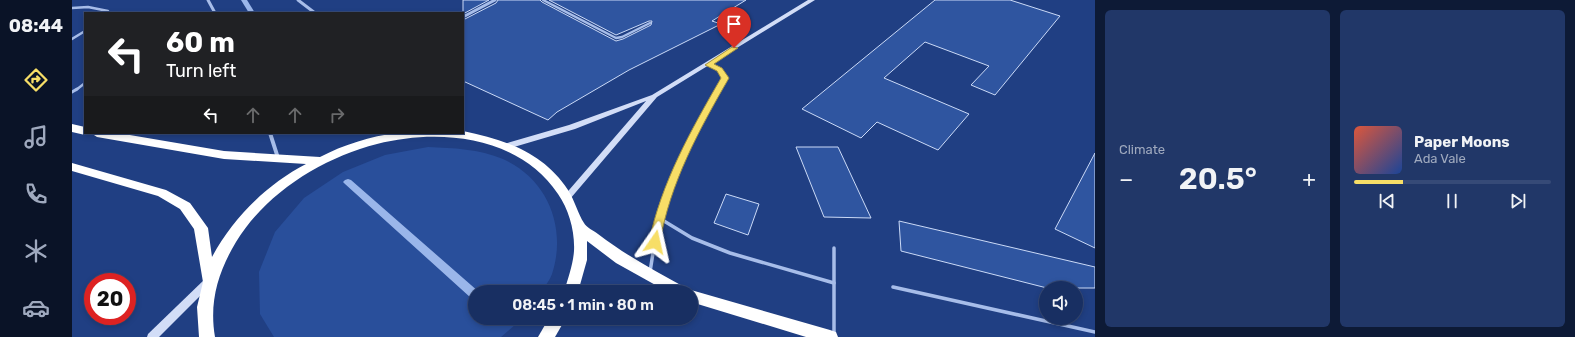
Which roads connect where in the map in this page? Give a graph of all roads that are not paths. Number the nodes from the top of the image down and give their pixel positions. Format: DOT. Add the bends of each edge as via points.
graph roads {
  1 [pos="208,0"];
  2 [pos="298,0"];
  3 [pos="496,0"];
  4 [pos="543,0"];
  5 [pos="812,0"];
  6 [pos="72,8"];
  7 [pos="108,12"];
  8 [pos="214,12"];
  9 [pos="314,12"];
  10 [pos="464,16"];
  11 [pos="650,23"];
  12 [pos="84,32"];
  13 [pos="72,39"];
  14 [pos="708,65"];
  15 [pos="84,84"];
  16 [pos="72,92"];
  17 [pos="654,96"];
  18 [pos="72,128"];
  19 [pos="84,131"];
  20 [pos="110,134"];
  21 [pos="270,134"];
  22 [pos="418,134"];
  23 [pos="457,134"];
  24 [pos="122,135"];
  25 [pos="507,146"];
  26 [pos="278,158"];
  27 [pos="320,161"];
  28 [pos="72,167"];
  29 [pos="567,197"];
  30 [pos="659,218"];
  31 [pos="578,226"];
  32 [pos="834,248"];
  33 [pos="650,276"];
  34 [pos="209,280"];
  35 [pos="834,283"];
  36 [pos="573,285"];
  37 [pos="667,285"];
  38 [pos="893,288"];
  39 [pos="698,298"];
  40 [pos="554,325"];
  41 [pos="1095,332"];
  42 [pos="152,337"];
  43 [pos="207,337"];
  44 [pos="546,337"];
  45 [pos="830,337"];
  46 [pos="834,337"];
  1 -- 8 [label="street"];
  2 -- 9 [label="street"];
  3 -- 10 [label="street"];
  4 -- 11 [label="lane" via="616,38"];
  5 -- 14 [label="main road"];
  6 -- 7 [label="lane" via="88,7"];
  12 -- 13 [label="lane"];
  14 -- 17 [label="main road"];
  14 -- 30 [label="lane" via="720,70 725,78 696,127"];
  15 -- 16 [label="lane"];
  17 -- 25 [label="main road" via="572,127"];
  17 -- 29 [label="main road"];
  18 -- 19 [label="highway"];
  20 -- 24 [label="highway"];
  21 -- 26 [label="street"];
  22 -- 27 [label="highway" via="385,138"];
  23 -- 25 [label="highway" via="480,137"];
  24 -- 26 [label="highway" via="224,155"];
  25 -- 29 [label="highway" via="532,159 552,176"];
  26 -- 27 [label="highway"];
  27 -- 34 [label="highway" via="284,183 252,210 227,243"];
  28 -- 34 [label="highway" via="162,193 185,206 201,228"];
  29 -- 31 [label="highway"];
  30 -- 33 [label="lane"];
  30 -- 35 [label="lane" via="692,238 730,253"];
  31 -- 33 [label="highway" via="621,259"];
  31 -- 36 [label="highway" via="580,259"];
  32 -- 35 [label="lane"];
  33 -- 37 [label="highway"];
  34 -- 42 [label="main road"];
  34 -- 43 [label="highway" via="203,320"];
  35 -- 46 [label="lane"];
  38 -- 41 [label="lane"];
  39 -- 45 [label="highway"];
  40 -- 44 [label="highway"];
}
